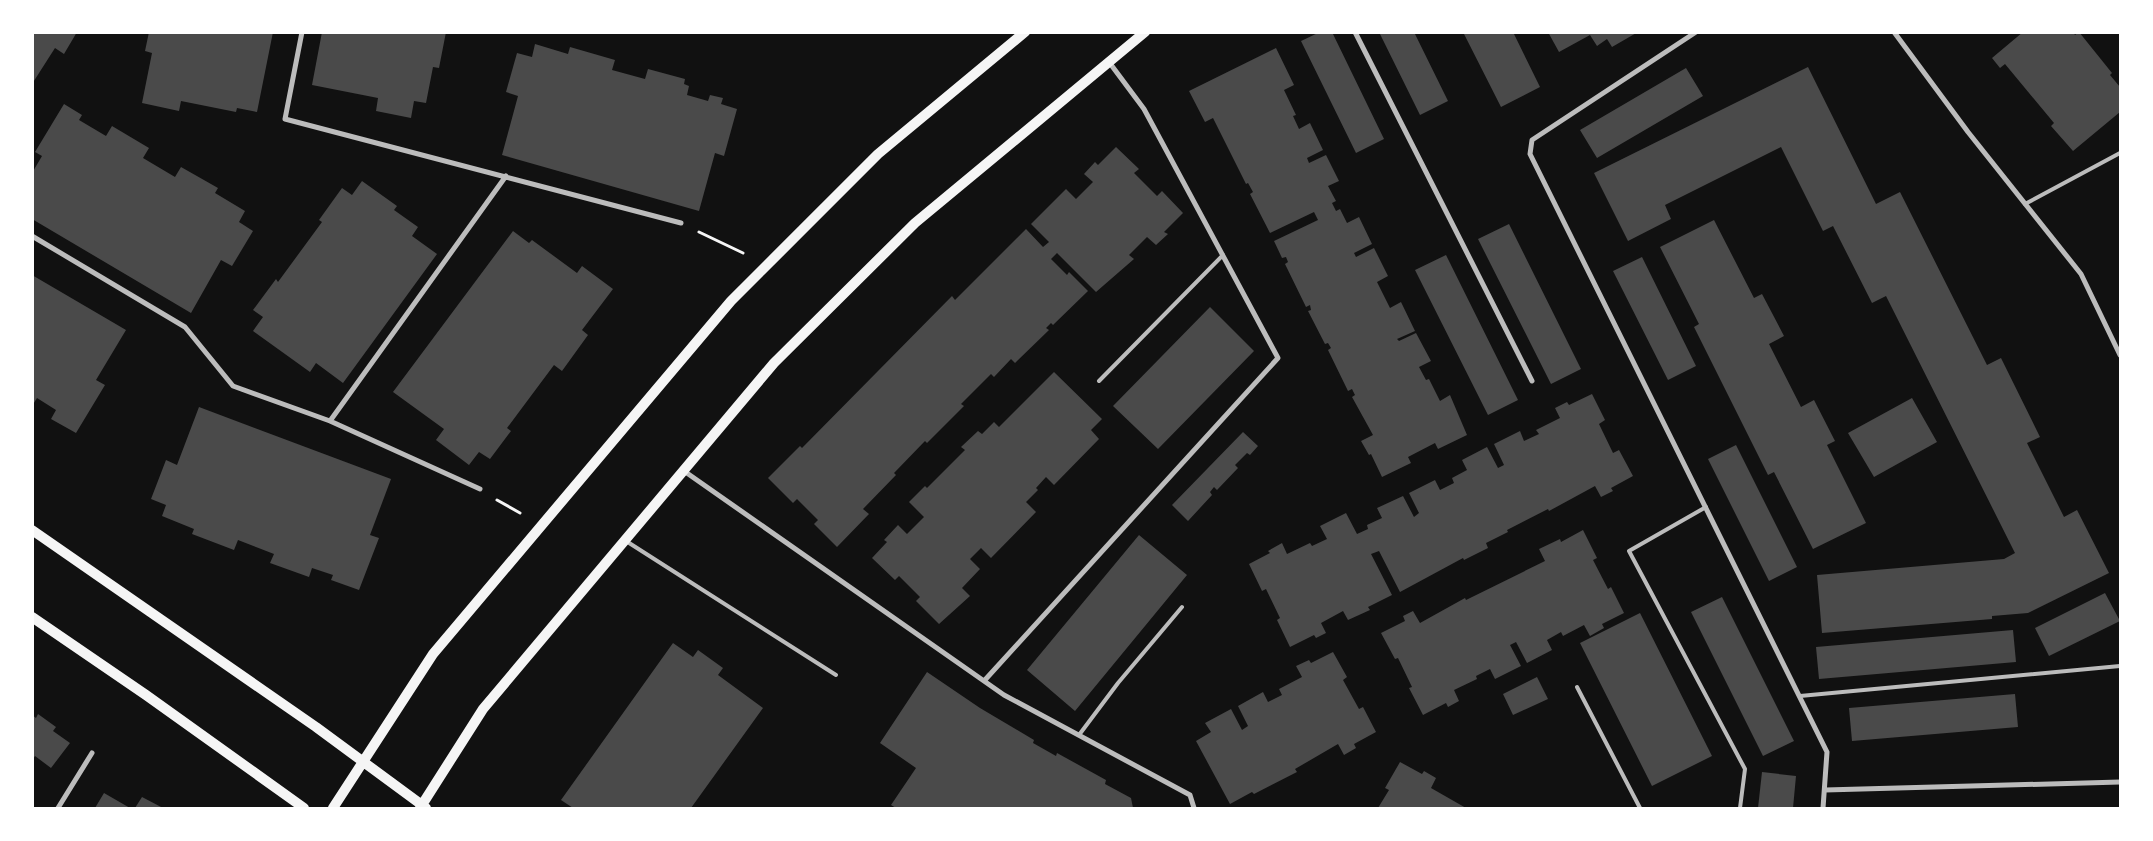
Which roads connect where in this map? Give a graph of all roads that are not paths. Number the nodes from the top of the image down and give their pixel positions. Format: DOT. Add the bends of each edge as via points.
graph roads {
  1 [pos="302,32"];
  2 [pos="1025,32"];
  3 [pos="1145,32"];
  4 [pos="1355,32"];
  5 [pos="1696,32"];
  6 [pos="1894,32"];
  7 [pos="1109,62"];
  8 [pos="2120,153"];
  9 [pos="506,176"];
  10 [pos="2025,204"];
  11 [pos="681,223"];
  12 [pos="32,236"];
  13 [pos="1223,255"];
  14 [pos="2120,355"];
  15 [pos="1532,381"];
  16 [pos="1099,382"];
  17 [pos="330,421"];
  18 [pos="684,471"];
  19 [pos="480,489"];
  20 [pos="1706,507"];
  21 [pos="32,530"];
  22 [pos="625,540"];
  23 [pos="1182,607"];
  24 [pos="32,617"];
  25 [pos="2120,666"];
  26 [pos="836,675"];
  27 [pos="984,681"];
  28 [pos="1577,687"];
  29 [pos="1800,696"];
  30 [pos="1079,735"];
  31 [pos="92,754"];
  32 [pos="362,761"];
  33 [pos="2120,782"];
  34 [pos="1825,790"];
  35 [pos="423,807"];
  36 [pos="58,808"];
  37 [pos="304,808"];
  38 [pos="333,808"];
  39 [pos="1194,808"];
  40 [pos="1640,808"];
  41 [pos="1740,808"];
  42 [pos="1823,808"];
  1 -- 9 [label="street" via="285,119"];
  2 -- 32 [label="main road" via="878,154 731,301 433,654"];
  3 -- 7 [label="main road"];
  4 -- 15 [label="street"];
  5 -- 20 [label="street" via="1532,140 1530,154"];
  6 -- 10 [label="street"];
  7 -- 13 [label="street" via="1144,109"];
  7 -- 18 [label="main road" via="915,223 774,363"];
  8 -- 10 [label="lane"];
  9 -- 11 [label="street"];
  9 -- 17 [label="street"];
  10 -- 14 [label="street" via="2081,274"];
  12 -- 17 [label="street" via="185,327 233,386"];
  13 -- 16 [label="lane"];
  13 -- 27 [label="street" via="1278,358"];
  17 -- 19 [label="street"];
  18 -- 22 [label="main road"];
  18 -- 27 [label="street"];
  20 -- 29 [label="street"];
  20 -- 41 [label="lane" via="1629,551 1745,768"];
  21 -- 32 [label="main road"];
  22 -- 26 [label="lane"];
  22 -- 35 [label="main road" via="483,709"];
  23 -- 30 [label="lane"];
  24 -- 37 [label="main road"];
  25 -- 29 [label="lane"];
  27 -- 30 [label="street"];
  28 -- 40 [label="lane"];
  29 -- 34 [label="street" via="1827,752"];
  30 -- 39 [label="street" via="1190,796"];
  31 -- 36 [label="street"];
  32 -- 35 [label="main road"];
  32 -- 38 [label="main road"];
  33 -- 34 [label="street"];
  34 -- 42 [label="street"];
}
